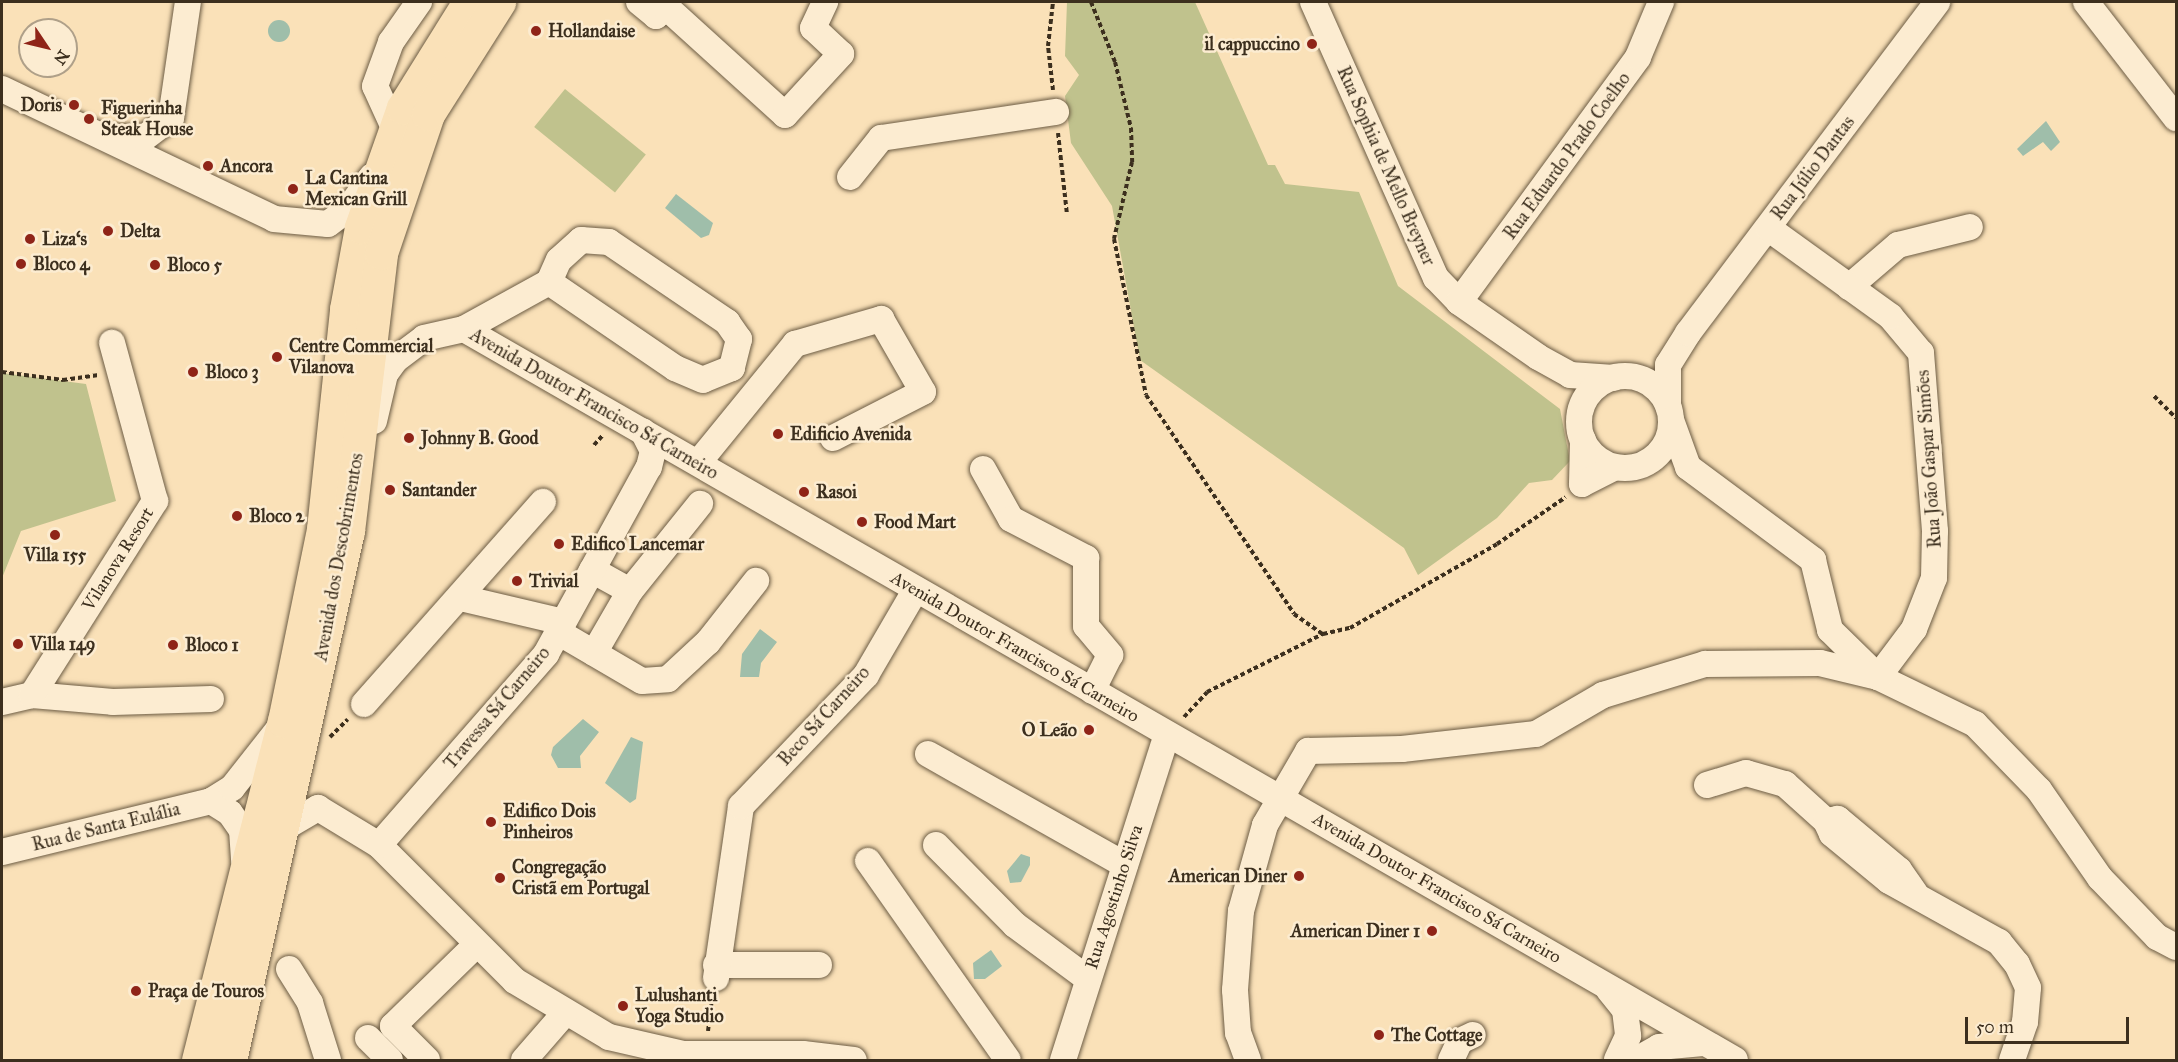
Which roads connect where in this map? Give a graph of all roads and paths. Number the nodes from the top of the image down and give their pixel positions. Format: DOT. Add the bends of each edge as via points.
graph roads {
  1 [pos="188,2"];
  2 [pos="419,2"];
  3 [pos="469,2"];
  4 [pos="499,2"];
  5 [pos="639,2"];
  6 [pos="825,2"];
  7 [pos="1090,2"];
  8 [pos="1313,2"];
  9 [pos="1661,2"];
  10 [pos="1937,2"];
  11 [pos="2086,2"];
  12 [pos="2,89"];
  13 [pos="1056,112"];
  14 [pos="2176,118"];
  15 [pos="395,130"];
  16 [pos="108,137"];
  17 [pos="381,163"];
  18 [pos="850,177"];
  19 [pos="1971,227"];
  20 [pos="1767,228"];
  21 [pos="549,282"];
  22 [pos="1849,287"];
  23 [pos="1459,302"];
  24 [pos="464,329"];
  25 [pos="1688,333"];
  26 [pos="112,343"];
  27 [pos="1538,357"];
  28 [pos="118,367"];
  29 [pos="2,372"];
  30 [pos="1616,377"];
  31 [pos="2154,396"];
  32 [pos="1670,412"];
  33 [pos="2176,418"];
  34 [pos="643,431"];
  35 [pos="1581,431"];
  36 [pos="833,438"];
  37 [pos="698,463"];
  38 [pos="1625,467"];
  39 [pos="1688,467"];
  40 [pos="983,469"];
  41 [pos="358,470"];
  42 [pos="1588,482"];
  43 [pos="543,502"];
  44 [pos="700,504"];
  45 [pos="592,570"];
  46 [pos="756,581"];
  47 [pos="916,590"];
  48 [pos="630,591"];
  49 [pos="462,598"];
  50 [pos="561,627"];
  51 [pos="1323,634"];
  52 [pos="594,653"];
  53 [pos="1878,677"];
  54 [pos="1092,691"];
  55 [pos="32,695"];
  56 [pos="211,699"];
  57 [pos="2,702"];
  58 [pos="364,704"];
  59 [pos="294,731"];
  60 [pos="1167,735"];
  61 [pos="928,754"];
  62 [pos="1707,785"];
  63 [pos="1279,797"];
  64 [pos="211,801"];
  65 [pos="282,829"];
  66 [pos="378,845"];
  67 [pos="936,845"];
  68 [pos="2,852"];
  69 [pos="868,861"];
  70 [pos="1125,865"];
  71 [pos="244,873"];
  72 [pos="476,945"];
  73 [pos="2176,947"];
  74 [pos="819,965"];
  75 [pos="289,969"];
  76 [pos="716,971"];
  77 [pos="1088,980"];
  78 [pos="1607,987"];
  79 [pos="564,1014"];
  80 [pos="1473,1035"];
  81 [pos="368,1038"];
  82 [pos="1705,1043"];
  83 [pos="685,1057"];
  84 [pos="198,1060"];
  85 [pos="230,1060"];
  86 [pos="328,1060"];
  87 [pos="390,1060"];
  88 [pos="427,1060"];
  89 [pos="524,1060"];
  90 [pos="854,1060"];
  91 [pos="1008,1060"];
  92 [pos="1063,1060"];
  93 [pos="1248,1060"];
  94 [pos="1451,1060"];
  95 [pos="1617,1060"];
  96 [pos="1636,1060"];
  97 [pos="1734,1060"];
  98 [pos="2012,1060"];
  1 -- 16 [label="street" via="171,118 144,138"];
  2 -- 15 [label="street" via="391,42 375,86"];
  3 -- 15 [label="main road, Avenida dos Descobrimentos"];
  4 -- 41 [label="main road, Avenida dos Descobrimentos" via="428,114 392,208 368,324"];
  5 -- 6 [label="street" via="656,16 665,6 785,115 841,54 813,28"];
  7 -- 51 [label="path" via="1115,62 1131,128 1132,162 1114,239 1146,395 1294,614"];
  8 -- 23 [label="street, Rua Sophia de Mello Breyner" via="1436,278"];
  9 -- 23 [label="street, Rua Eduardo Prado Coelho" via="1638,57"];
  10 -- 20 [label="street, Rua Júlio Dantas"];
  11 -- 14 [label="street"];
  12 -- 16 [label="street"];
  13 -- 18 [label="street" via="881,138"];
  15 -- 17 [label="main road, Avenida dos Descobrimentos"];
  16 -- 17 [label="street" via="274,219 306,226 328,224 348,208"];
  17 -- 59 [label="main road, Avenida dos Descobrimentos" via="361,227 346,309 329,494"];
  19 -- 22 [label="street" via="1898,244"];
  20 -- 22 [label="street, Rua João Gaspar Simões"];
  20 -- 25 [label="street, Rua Júlio Dantas"];
  21 -- 21 [label="street" via="675,368 703,380 732,368 739,339 727,322 609,242 581,240 559,260"];
  21 -- 24 [label="street"];
  22 -- 53 [label="street, Rua João Gaspar Simões" via="1911,334 1921,353 1927,384 1934,578 1914,629"];
  23 -- 27 [label="street, Rua Sophia de Mello Breyner"];
  24 -- 34 [label="street, Avenida Doutor Francisco Sá Carneiro"];
  24 -- 41 [label="street, Avenida Doutor Francisco Sá Carneiro" via="424,338 395,360 385,374"];
  25 -- 30 [label="street, Rua Júlio Dantas" via="1651,365"];
  25 -- 32 [label="street, Rua Júlio Dantas" via="1668,365"];
  26 -- 28 [label="street, Vilanova Resort"];
  27 -- 30 [label="street, Rua Sophia de Mello Breyner" via="1570,375"];
  27 -- 35 [label="street, Rua Sophia de Mello Breyner" via="1563,380"];
  28 -- 29 [label="path" via="63,380"];
  28 -- 55 [label="street, Vilanova Resort" via="155,501"];
  30 -- 32 [label="street, Rua Sophia de Mello Breyner" via="1651,383"];
  30 -- 35 [label="street" via="1592,390"];
  31 -- 33 [label="path"];
  32 -- 38 [label="street" via="1661,451"];
  32 -- 39 [label="street, Rua Sophia de Mello Breyner"];
  34 -- 37 [label="street, Avenida Doutor Francisco Sá Carneiro"];
  34 -- 45 [label="street, Travessa Sá Carneiro" via="653,451 649,467"];
  35 -- 38 [label="street, Rua Sophia de Mello Breyner" via="1595,457"];
  35 -- 42 [label="street" via="1582,484"];
  36 -- 37 [label="street" via="923,392 881,319 795,344"];
  37 -- 47 [label="street, Avenida Doutor Francisco Sá Carneiro"];
  38 -- 39 [label="street"];
  38 -- 42 [label="street"];
  39 -- 53 [label="street" via="1813,560 1830,630"];
  40 -- 54 [label="street" via="1011,519 1086,558 1086,626 1110,655"];
  41 -- 59 [label="main road, Avenida dos Descobrimentos"];
  42 -- 51 [label="path" via="1381,614"];
  43 -- 49 [label="street"];
  44 -- 48 [label="street"];
  45 -- 48 [label="street"];
  45 -- 50 [label="street, Travessa Sá Carneiro"];
  46 -- 52 [label="street" via="708,642 668,680 642,681"];
  47 -- 54 [label="street, Avenida Doutor Francisco Sá Carneiro"];
  47 -- 76 [label="street, Beco Sá Carneiro" via="866,675 741,806"];
  48 -- 52 [label="street"];
  49 -- 50 [label="street"];
  49 -- 58 [label="street"];
  50 -- 52 [label="street"];
  50 -- 66 [label="street, Travessa Sá Carneiro" via="546,654"];
  51 -- 60 [label="path" via="1207,692"];
  53 -- 63 [label="street" via="1820,663 1705,664 1603,695 1536,734 1402,749 1308,751"];
  53 -- 73 [label="street" via="1975,724 2039,790 2100,878 2157,937"];
  54 -- 60 [label="street, Avenida Doutor Francisco Sá Carneiro"];
  55 -- 56 [label="street" via="113,702"];
  55 -- 57 [label="street"];
  58 -- 59 [label="path" via="321,745"];
  59 -- 64 [label="street"];
  59 -- 65 [label="main road, Avenida dos Descobrimentos"];
  59 -- 71 [label="main road, Avenida dos Descobrimentos"];
  60 -- 63 [label="street, Avenida Doutor Francisco Sá Carneiro"];
  60 -- 70 [label="street, Rua Agostinho Silva"];
  61 -- 70 [label="street"];
  62 -- 98 [label="street" via="1746,773 1785,784 1826,821 1838,819 1899,870 1915,893 1999,942 2017,964 2028,988 2025,1022"];
  63 -- 78 [label="street, Avenida Doutor Francisco Sá Carneiro"];
  63 -- 93 [label="street" via="1264,825 1241,911 1234,990 1238,1033"];
  64 -- 68 [label="street, Rua de Santa Eulália"];
  64 -- 71 [label="street" via="230,813 242,830"];
  65 -- 66 [label="street" via="318,808"];
  65 -- 85 [label="main road, Avenida dos Descobrimentos"];
  66 -- 72 [label="street"];
  67 -- 77 [label="street" via="1015,925"];
  69 -- 91 [label="street"];
  70 -- 77 [label="street, Rua Agostinho Silva"];
  71 -- 84 [label="main road, Avenida dos Descobrimentos"];
  72 -- 79 [label="street" via="515,981"];
  72 -- 88 [label="street" via="393,1026"];
  74 -- 76 [label="street"];
  75 -- 86 [label="street" via="310,1003"];
  76 -- 83 [label="path"];
  77 -- 92 [label="street, Rua Agostinho Silva"];
  78 -- 82 [label="street, Avenida Doutor Francisco Sá Carneiro"];
  78 -- 95 [label="street" via="1625,1010 1628,1036"];
  79 -- 83 [label="street" via="609,1037"];
  79 -- 89 [label="street"];
  80 -- 94 [label="street" via="1460,1041"];
  81 -- 87 [label="street"];
  82 -- 96 [label="street" via="1659,1047"];
  82 -- 97 [label="street, Avenida Doutor Francisco Sá Carneiro"];
  83 -- 90 [label="street" via="803,1054"];
}
